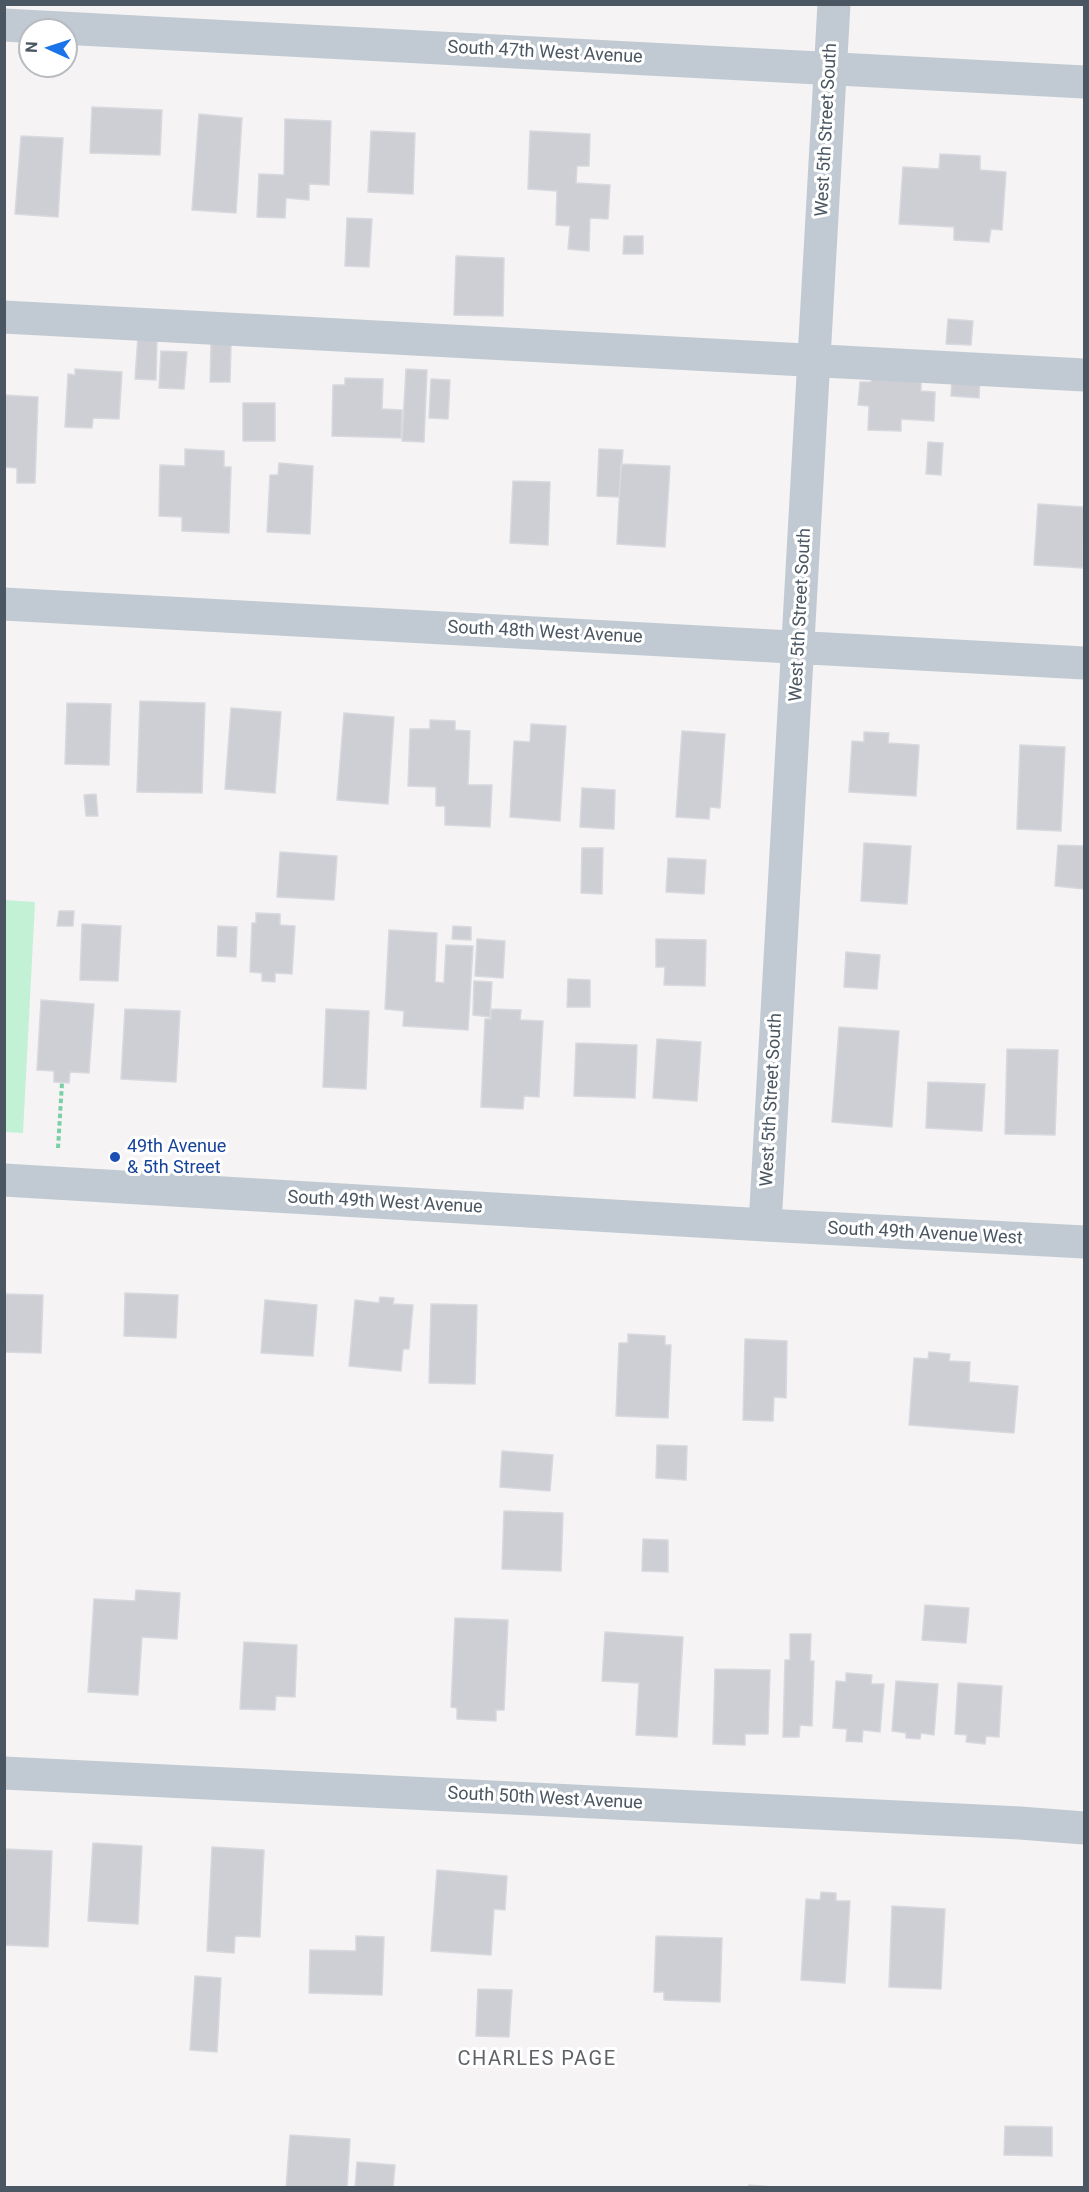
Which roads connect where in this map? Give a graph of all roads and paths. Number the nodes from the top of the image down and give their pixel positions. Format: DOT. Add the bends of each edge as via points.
graph roads {
  1 [pos="834,4"];
  2 [pos="4,25"];
  3 [pos="831,68"];
  4 [pos="1084,82"];
  5 [pos="4,317"];
  6 [pos="815,360"];
  7 [pos="1084,375"];
  8 [pos="4,604"];
  9 [pos="799,647"];
  10 [pos="1084,663"];
  11 [pos="62,1083"];
  12 [pos="4,1180"];
  13 [pos="55,1183"];
  14 [pos="765,1225"];
  15 [pos="1084,1242"];
  16 [pos="4,1773"];
  17 [pos="1084,1828"];
  1 -- 3 [label="street, West 5th Street South"];
  2 -- 3 [label="street, South 47th West Avenue"];
  3 -- 4 [label="street, South 47th West Avenue"];
  3 -- 6 [label="street, West 5th Street South"];
  5 -- 6 [label="street"];
  6 -- 7 [label="street"];
  6 -- 9 [label="street, West 5th Street South"];
  8 -- 9 [label="street, South 48th West Avenue"];
  9 -- 10 [label="street, South 48th West Avenue"];
  9 -- 14 [label="street, West 5th Street South"];
  11 -- 13 [label="path"];
  12 -- 13 [label="street, South 49th West Avenue"];
  13 -- 14 [label="street, South 49th West Avenue"];
  14 -- 15 [label="street, South 49th Avenue West"];
  16 -- 17 [label="street, South 50th West Avenue"];
}
